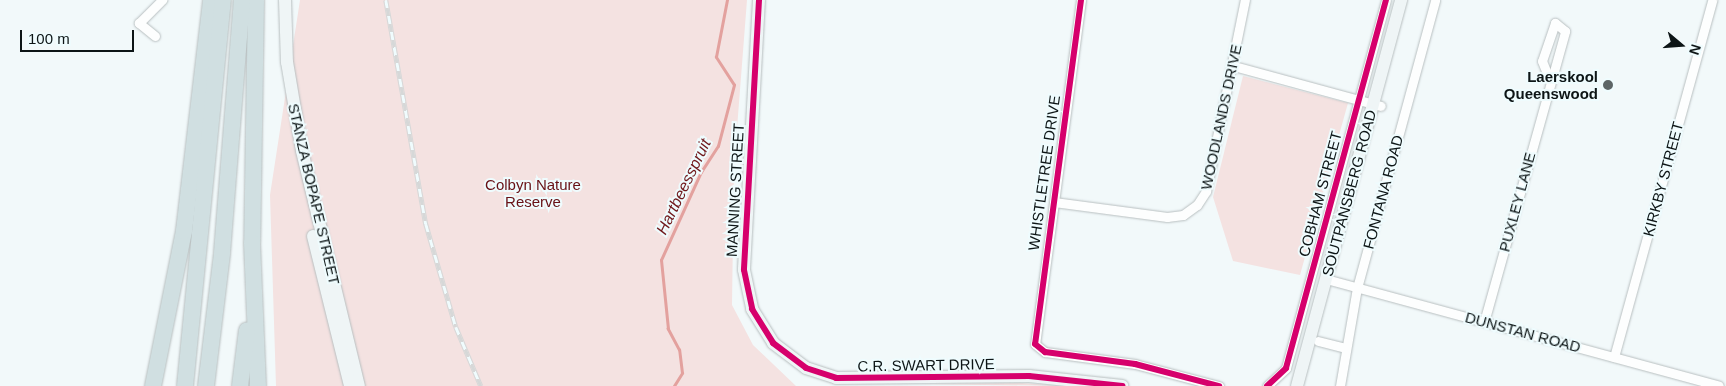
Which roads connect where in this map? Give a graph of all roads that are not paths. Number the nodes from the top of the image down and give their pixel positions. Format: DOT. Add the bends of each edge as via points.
graph roads {
  1 [pos="162,0"];
  2 [pos="211,0"];
  3 [pos="223,0"];
  4 [pos="242,0"];
  5 [pos="256,0"];
  6 [pos="279,0"];
  7 [pos="285,0"];
  8 [pos="759,0"];
  9 [pos="1081,0"];
  10 [pos="1245,0"];
  11 [pos="1386,0"];
  12 [pos="1401,0"];
  13 [pos="1409,0"];
  14 [pos="1435,0"];
  15 [pos="1712,0"];
  16 [pos="155,36"];
  17 [pos="1234,66"];
  18 [pos="1550,81"];
  19 [pos="1359,100"];
  20 [pos="1377,105"];
  21 [pos="1054,202"];
  22 [pos="184,231"];
  23 [pos="252,243"];
  24 [pos="1330,280"];
  25 [pos="1357,288"];
  26 [pos="1484,322"];
  27 [pos="1318,341"];
  28 [pos="1346,348"];
  29 [pos="1614,357"];
  30 [pos="797,363"];
  31 [pos="1059,378"];
  32 [pos="153,386"];
  33 [pos="164,386"];
  34 [pos="185,386"];
  35 [pos="206,386"];
  36 [pos="240,386"];
  37 [pos="258,386"];
  38 [pos="350,386"];
  39 [pos="359,386"];
  40 [pos="1088,386"];
  41 [pos="1122,386"];
  42 [pos="1219,386"];
  43 [pos="1267,386"];
  44 [pos="1297,386"];
  45 [pos="1306,386"];
  46 [pos="1340,386"];
  47 [pos="1719,386"];
  1 -- 16 [label="street" via="138,23"];
  2 -- 22 [label="highway"];
  3 -- 34 [label="highway"];
  4 -- 35 [label="highway" via="222,253"];
  5 -- 23 [label="highway"];
  6 -- 38 [label="main road, STANZA BOPAPE STREET" via="291,136"];
  7 -- 39 [label="main road, STANZA BOPAPE STREET" via="287,62 302,151"];
  8 -- 30 [label="main road, MANNING STREET" via="744,281 763,331"];
  9 -- 21 [label="street, WHISTLETREE DRIVE"];
  10 -- 17 [label="street, WOODLANDS DRIVE"];
  11 -- 19 [label="street, COBHAM STREET"];
  12 -- 20 [label="main road, SOUTPANSBERG ROAD"];
  13 -- 20 [label="main road, SOUTPANSBERG ROAD"];
  14 -- 25 [label="street, FONTANA ROAD"];
  15 -- 29 [label="street, KIRKBY STREET"];
  17 -- 19 [label="street"];
  17 -- 21 [label="street, WOODLANDS DRIVE" via="1206,191 1192,210 1168,217"];
  18 -- 18 [label="street, PUXLEY LANE" via="1542,61 1555,23 1565,29"];
  18 -- 26 [label="street, PUXLEY LANE"];
  19 -- 20 [label="street"];
  19 -- 43 [label="street, COBHAM STREET" via="1286,368"];
  20 -- 24 [label="main road, SOUTPANSBERG ROAD"];
  21 -- 42 [label="street, WHISTLETREE DRIVE" via="1033,334 1037,348 1050,354 1136,364"];
  22 -- 32 [label="highway"];
  22 -- 33 [label="highway"];
  23 -- 36 [label="highway"];
  23 -- 37 [label="highway"];
  24 -- 25 [label="street, DUNSTAN ROAD"];
  24 -- 27 [label="main road, SOUTPANSBERG ROAD"];
  24 -- 44 [label="main road, SOUTPANSBERG ROAD"];
  25 -- 26 [label="street, DUNSTAN ROAD"];
  25 -- 28 [label="street, FONTANA ROAD"];
  26 -- 29 [label="street, DUNSTAN ROAD"];
  27 -- 28 [label="street"];
  27 -- 45 [label="main road, SOUTPANSBERG ROAD"];
  28 -- 46 [label="street, FONTANA ROAD"];
  29 -- 47 [label="street, DUNSTAN ROAD"];
  30 -- 31 [label="main road, C.R. SWART DRIVE" via="820,374 855,379"];
  31 -- 40 [label="main road, C.R. SWART DRIVE"];
  31 -- 41 [label="main road, C.R. SWART DRIVE"];
}
